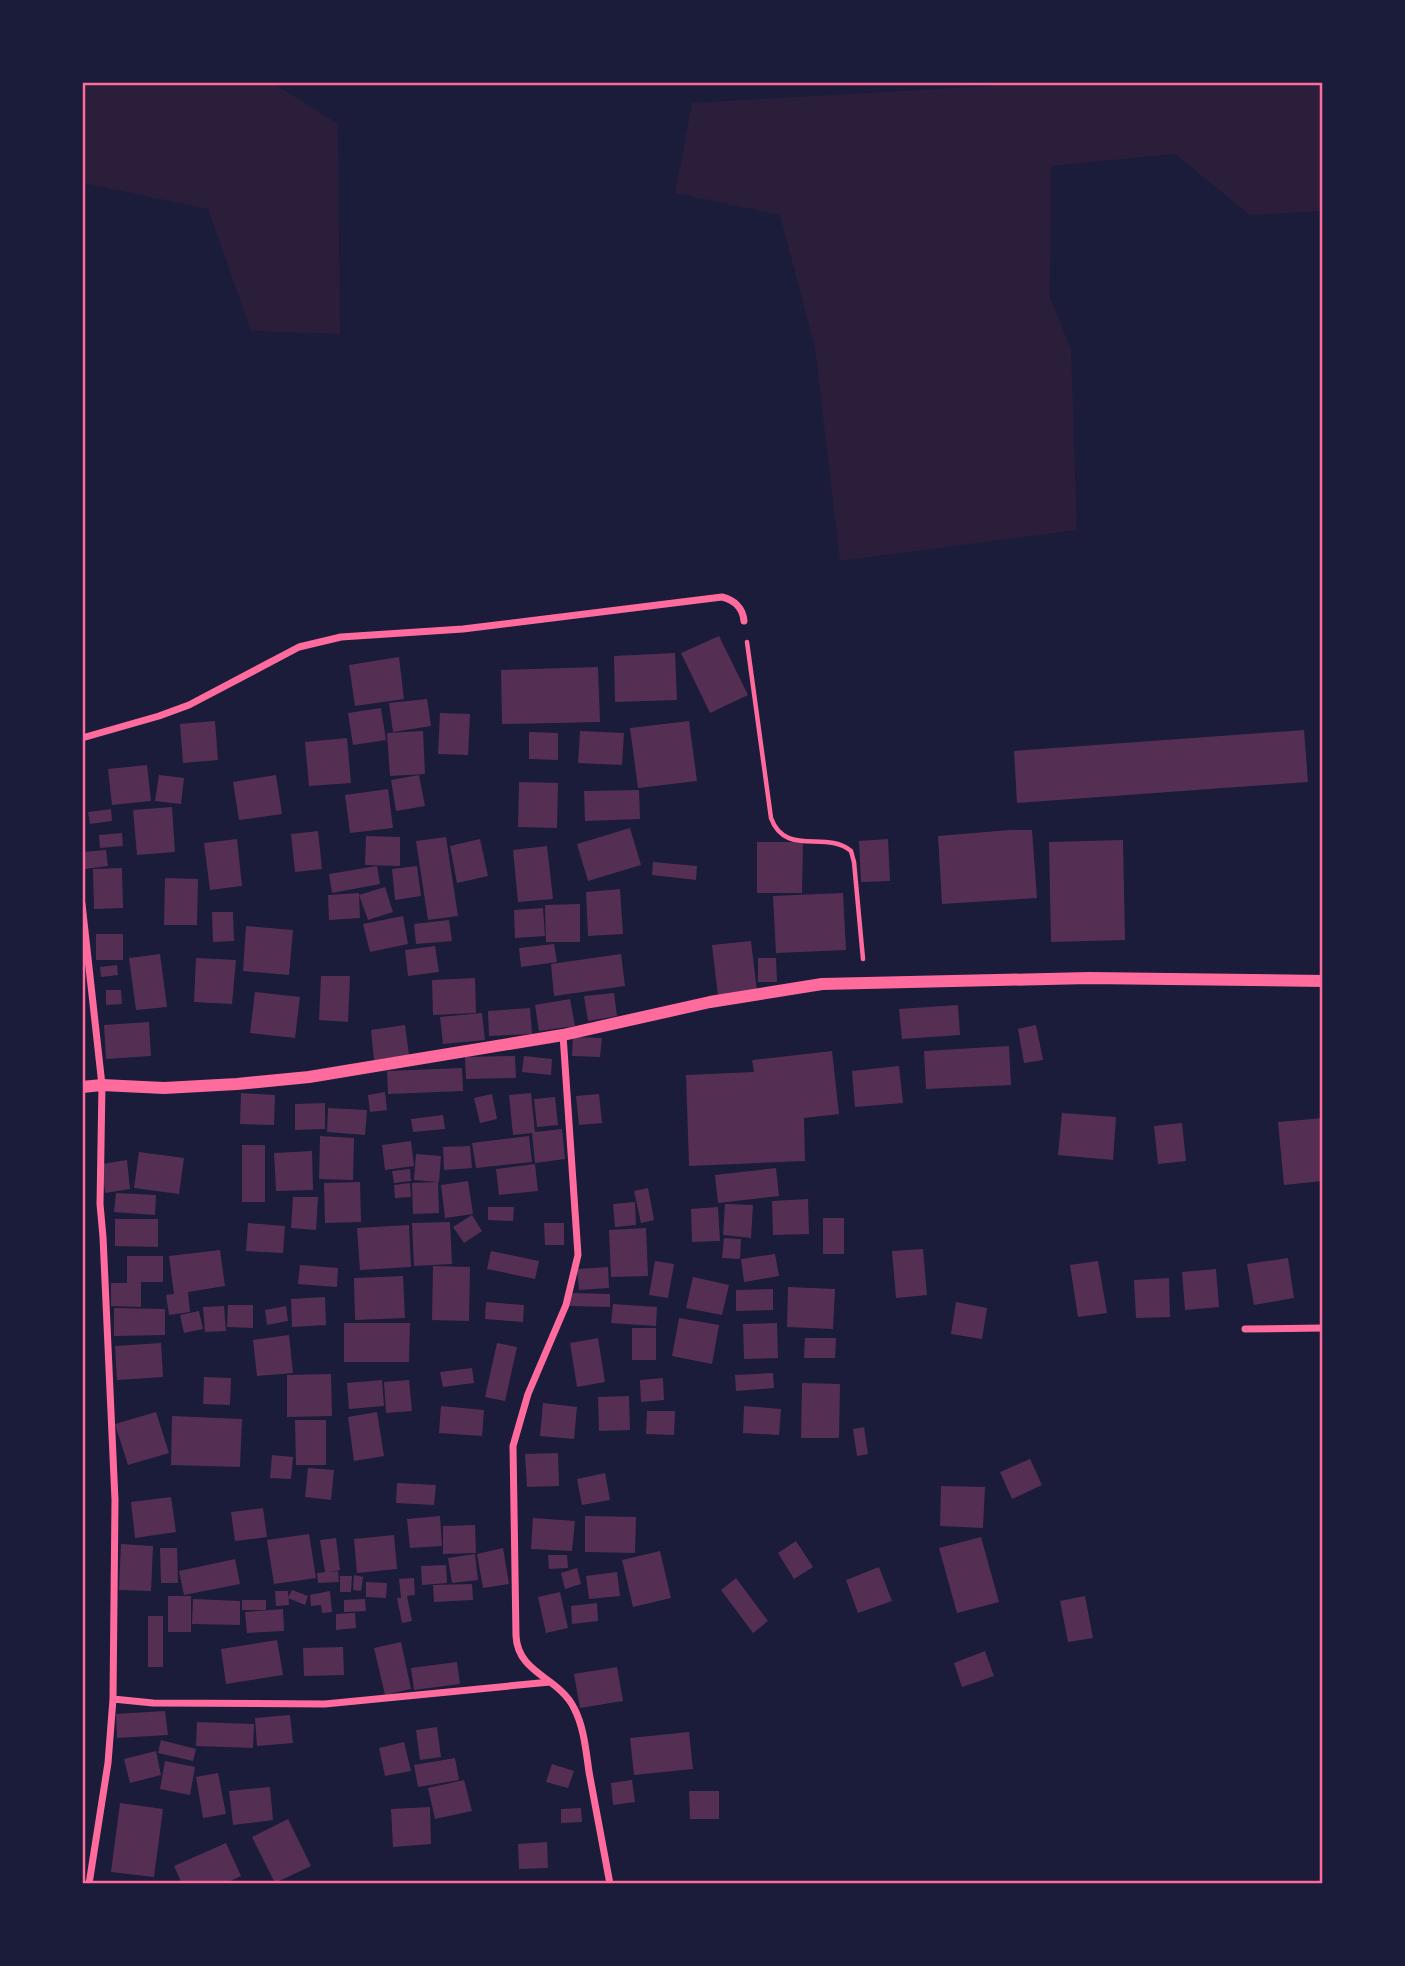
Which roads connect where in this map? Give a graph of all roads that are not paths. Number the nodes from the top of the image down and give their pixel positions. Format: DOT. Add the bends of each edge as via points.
graph roads {
  1 [pos="744,621"];
  2 [pos="82,738"];
  3 [pos="82,904"];
  4 [pos="1323,981"];
  5 [pos="563,1035"];
  6 [pos="102,1085"];
  7 [pos="82,1087"];
  8 [pos="1323,1328"];
  9 [pos="1245,1329"];
  10 [pos="551,1682"];
  11 [pos="113,1699"];
  12 [pos="89,1884"];
  13 [pos="610,1884"];
  1 -- 2 [label="street" via="736,603 722,597 463,629 341,637 299,647 189,705"];
  3 -- 6 [label="street"];
  4 -- 5 [label="street" via="1089,978 822,984 710,1002"];
  5 -- 6 [label="street" via="285,1079 164,1088"];
  5 -- 10 [label="street" via="578,1255 566,1305 527,1394 513,1446 516,1643 530,1668"];
  6 -- 7 [label="street"];
  6 -- 11 [label="street" via="100,1204 115,1500"];
  8 -- 9 [label="street"];
  10 -- 11 [label="street" via="325,1704"];
  10 -- 13 [label="street" via="570,1700 580,1723"];
  11 -- 12 [label="street"];
}
